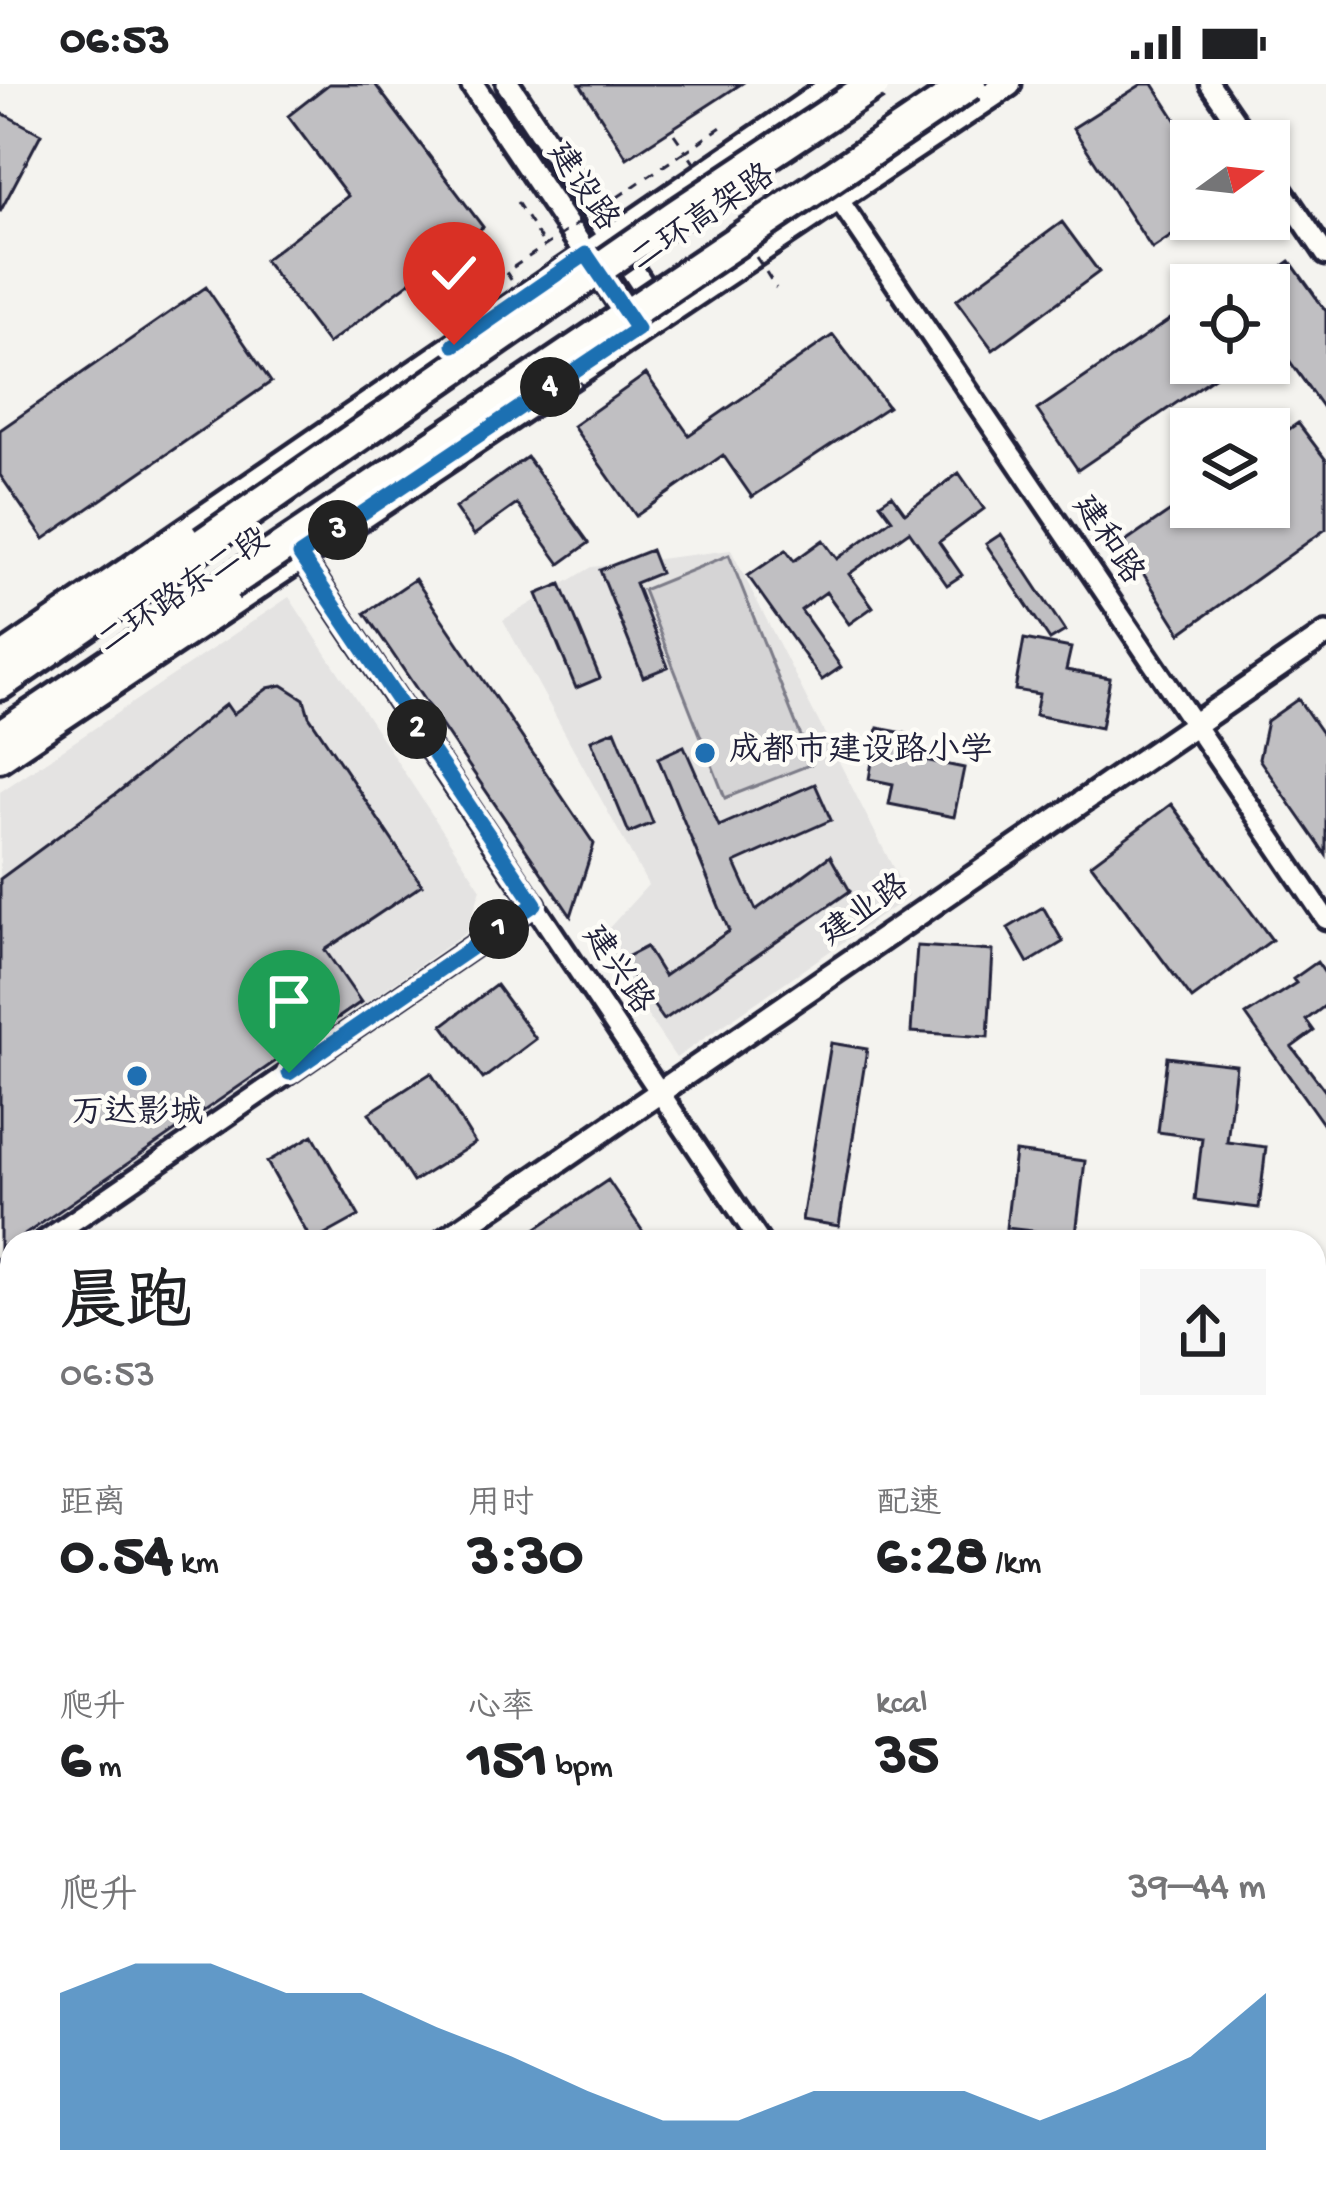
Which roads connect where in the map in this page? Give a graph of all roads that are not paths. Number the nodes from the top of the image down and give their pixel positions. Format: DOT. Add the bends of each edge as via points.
graph roads {
  1 [pos="472,84"];
  2 [pos="508,84"];
  3 [pos="874,84"];
  4 [pos="970,84"];
  5 [pos="1008,84"];
  6 [pos="1210,84"];
  7 [pos="833,86"];
  8 [pos="1235,120"];
  9 [pos="836,197"];
  10 [pos="1290,202"];
  11 [pos="610,237"];
  12 [pos="586,254"];
  13 [pos="1326,255"];
  14 [pos="661,313"];
  15 [pos="637,329"];
  16 [pos="300,555"];
  17 [pos="1326,634"];
  18 [pos="0,658"];
  19 [pos="0,684"];
  20 [pos="1195,724"];
  21 [pos="0,737"];
  22 [pos="0,759"];
  23 [pos="535,904"];
  24 [pos="1326,919"];
  25 [pos="662,1094"];
  26 [pos="60,1230"];
  27 [pos="460,1230"];
  28 [pos="752,1230"];
  1 -- 12 [label="street, 建设路"];
  2 -- 11 [label="street, 建设路"];
  3 -- 19 [label="highway, 二环高架路, bridge"];
  4 -- 21 [label="highway, 二环高架路, bridge"];
  5 -- 9 [label="main road, 二环路东二段"];
  6 -- 8 [label="street"];
  7 -- 11 [label="main road, 二环路东二段"];
  9 -- 14 [label="main road, 二环路东二段"];
  9 -- 20 [label="street, 建和路"];
  10 -- 13 [label="street"];
  11 -- 12 [label="main road, 二环路东二段"];
  11 -- 14 [label="street, 建设路"];
  12 -- 15 [label="street, 建设路"];
  12 -- 18 [label="main road, 二环路东二段"];
  14 -- 15 [label="main road, 二环路东二段"];
  15 -- 16 [label="main road, 二环路东二段"];
  16 -- 22 [label="main road, 二环路东二段"];
  16 -- 23 [label="street, 建兴路"];
  17 -- 20 [label="street, 建业路"];
  20 -- 24 [label="street, 建和路"];
  20 -- 25 [label="street, 建业路"];
  23 -- 25 [label="street, 建兴路"];
  23 -- 26 [label="street"];
  25 -- 27 [label="street, 建业路"];
  25 -- 28 [label="street, 建兴路"];
}
